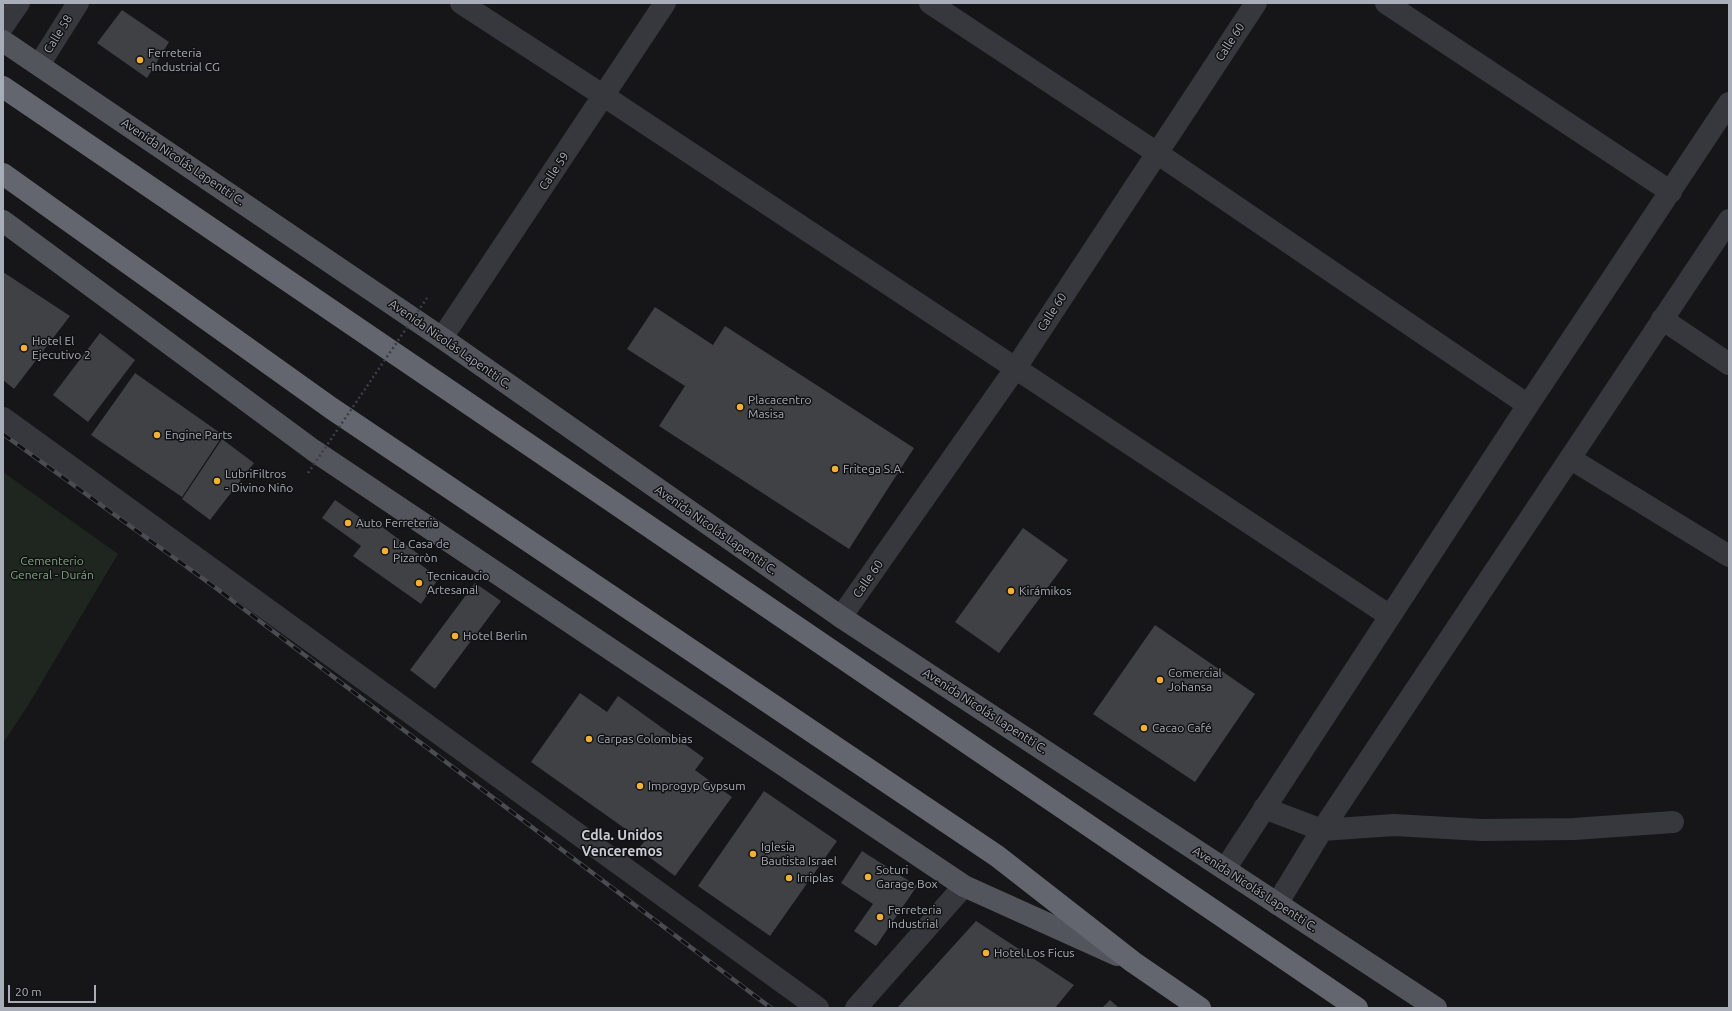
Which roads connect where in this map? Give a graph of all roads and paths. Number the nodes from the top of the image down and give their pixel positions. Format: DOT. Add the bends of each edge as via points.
graph roads {
  1 [pos="19,3"];
  2 [pos="78,3"];
  3 [pos="461,3"];
  4 [pos="665,3"];
  5 [pos="930,3"];
  6 [pos="1256,3"];
  7 [pos="1386,3"];
  8 [pos="3,26"];
  9 [pos="3,41"];
  10 [pos="39,65"];
  11 [pos="3,87"];
  12 [pos="604,96"];
  13 [pos="1729,103"];
  14 [pos="1157,153"];
  15 [pos="3,174"];
  16 [pos="1672,192"];
  17 [pos="1729,220"];
  18 [pos="3,221"];
  19 [pos="427,298"];
  20 [pos="1662,320"];
  21 [pos="442,338"];
  22 [pos="1729,364"];
  23 [pos="1015,369"];
  24 [pos="1528,405"];
  25 [pos="3,418"];
  26 [pos="1571,459"];
  27 [pos="308,473"];
  28 [pos="1729,556"];
  29 [pos="1390,616"];
  30 [pos="841,617"];
  31 [pos="1264,808"];
  32 [pos="1673,822"];
  33 [pos="1322,830"];
  34 [pos="1225,869"];
  35 [pos="964,886"];
  36 [pos="1277,904"];
  37 [pos="1133,962"];
  38 [pos="818,1008"];
  39 [pos="856,1008"];
  40 [pos="1200,1008"];
  41 [pos="1357,1008"];
  42 [pos="1436,1008"];
  1 -- 8 [label="street"];
  2 -- 10 [label="street, Calle 58"];
  3 -- 12 [label="street"];
  4 -- 12 [label="street, Calle 59"];
  5 -- 14 [label="street"];
  6 -- 14 [label="street, Calle 60"];
  7 -- 16 [label="street"];
  9 -- 10 [label="main road, Avenida Nicolás Lapentti C."];
  10 -- 21 [label="main road, Avenida Nicolás Lapentti C."];
  11 -- 41 [label="highway"];
  12 -- 21 [label="street, Calle 59"];
  12 -- 23 [label="street"];
  13 -- 16 [label="street"];
  14 -- 23 [label="street, Calle 60"];
  14 -- 24 [label="street"];
  15 -- 37 [label="highway" via="331,408 997,856"];
  16 -- 24 [label="street"];
  17 -- 20 [label="street"];
  18 -- 35 [label="main road" via="313,450"];
  19 -- 27 [label="path, bridge"];
  20 -- 22 [label="street"];
  20 -- 26 [label="street"];
  21 -- 30 [label="main road, Avenida Nicolás Lapentti C."];
  23 -- 29 [label="street"];
  23 -- 30 [label="street, Calle 60"];
  24 -- 29 [label="street"];
  25 -- 38 [label="street"];
  26 -- 28 [label="street"];
  26 -- 33 [label="street"];
  29 -- 31 [label="street"];
  30 -- 34 [label="main road, Avenida Nicolás Lapentti C."];
  31 -- 33 [label="street"];
  31 -- 34 [label="street"];
  32 -- 33 [label="street" via="1574,829 1482,830 1394,825"];
  33 -- 36 [label="street"];
  34 -- 36 [label="main road, Avenida Nicolás Lapentti C."];
  35 -- 37 [label="main road"];
  35 -- 39 [label="street"];
  36 -- 42 [label="main road, Avenida Nicolás Lapentti C."];
  37 -- 40 [label="highway"];
}
